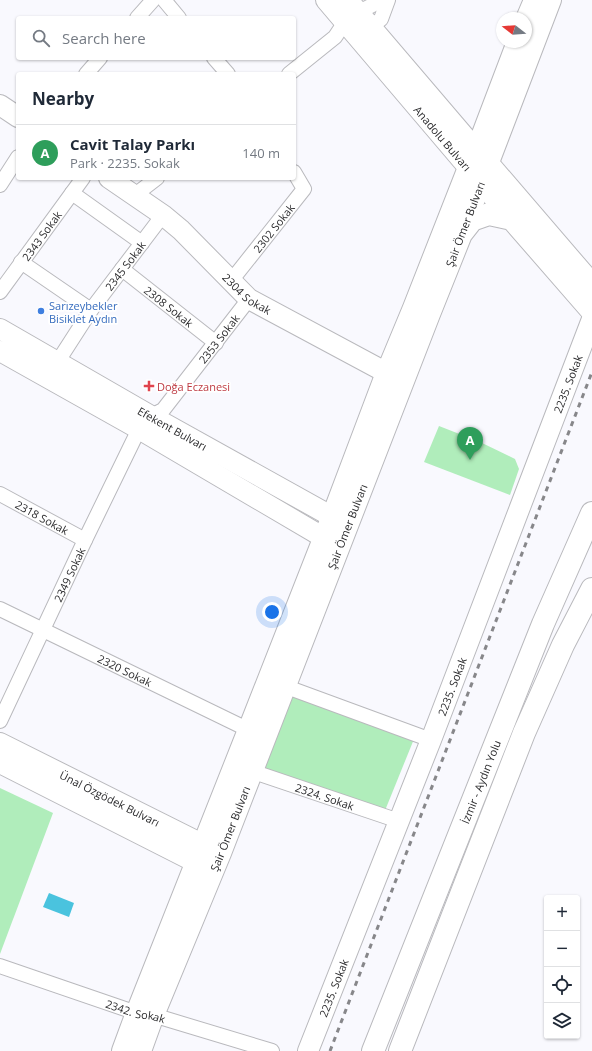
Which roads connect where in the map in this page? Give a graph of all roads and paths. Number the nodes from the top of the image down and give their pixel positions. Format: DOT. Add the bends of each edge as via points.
graph roads {
  1 [pos="153,0"];
  2 [pos="164,0"];
  3 [pos="326,0"];
  4 [pos="382,0"];
  5 [pos="388,0"];
  6 [pos="534,0"];
  7 [pos="551,0"];
  8 [pos="529,12"];
  9 [pos="139,16"];
  10 [pos="178,16"];
  11 [pos="347,18"];
  12 [pos="364,32"];
  13 [pos="515,48"];
  14 [pos="98,60"];
  15 [pos="216,60"];
  16 [pos="88,72"];
  17 [pos="226,72"];
  18 [pos="291,72"];
  19 [pos="0,105"];
  20 [pos="493,105"];
  21 [pos="16,116"];
  22 [pos="446,116"];
  23 [pos="16,160"];
  24 [pos="478,166"];
  25 [pos="296,175"];
  26 [pos="82,180"];
  27 [pos="112,180"];
  28 [pos="154,180"];
  29 [pos="0,185"];
  30 [pos="72,193"];
  31 [pos="135,195"];
  32 [pos="163,215"];
  33 [pos="512,219"];
  34 [pos="461,234"];
  35 [pos="142,243"];
  36 [pos="21,262"];
  37 [pos="122,270"];
  38 [pos="231,281"];
  39 [pos="592,284"];
  40 [pos="0,292"];
  41 [pos="250,300"];
  42 [pos="91,310"];
  43 [pos="592,311"];
  44 [pos="592,320"];
  45 [pos="0,329"];
  46 [pos="216,343"];
  47 [pos="0,351"];
  48 [pos="52,370"];
  49 [pos="395,377"];
  50 [pos="145,422"];
  51 [pos="0,494"];
  52 [pos="592,513"];
  53 [pos="340,521"];
  54 [pos="85,540"];
  55 [pos="331,542"];
  56 [pos="592,589"];
  57 [pos="592,608"];
  58 [pos="0,609"];
  59 [pos="42,630"];
  60 [pos="563,644"];
  61 [pos="284,686"];
  62 [pos="0,722"];
  63 [pos="249,730"];
  64 [pos="431,740"];
  65 [pos="0,743"];
  66 [pos="0,763"];
  67 [pos="251,771"];
  68 [pos="399,821"];
  69 [pos="208,858"];
  70 [pos="0,966"];
  71 [pos="145,1014"];
  72 [pos="123,1051"];
  73 [pos="140,1051"];
  74 [pos="272,1051"];
  75 [pos="308,1051"];
  76 [pos="373,1051"];
  77 [pos="400,1051"];
  1 -- 9 [label="street"];
  2 -- 10 [label="street"];
  3 -- 11 [label="street, Anadolu Bulvarı"];
  4 -- 11 [label="street"];
  5 -- 12 [label="street" via="381,19"];
  6 -- 8 [label="street"];
  7 -- 24 [label="street, Şair Ömer Bulvarı"];
  11 -- 12 [label="street, Anadolu Bulvarı"];
  11 -- 18 [label="street"];
  12 -- 22 [label="street, Anadolu Bulvarı"];
  12 -- 24 [label="street, Anadolu Bulvarı"];
  13 -- 20 [label="street, Şair Ömer Bulvarı"];
  14 -- 16 [label="street"];
  15 -- 17 [label="street"];
  19 -- 21 [label="street"];
  20 -- 22 [label="street" via="475,118 464,120"];
  20 -- 24 [label="street, Şair Ömer Bulvarı"];
  22 -- 24 [label="street, Anadolu Bulvarı"];
  23 -- 29 [label="street"];
  24 -- 33 [label="street, Anadolu Bulvarı"];
  24 -- 34 [label="street, Şair Ömer Bulvarı"];
  24 -- 39 [label="main road, Anadolu Bulvarı"];
  24 -- 49 [label="main road, Şair Ömer Bulvarı" via="414,308"];
  25 -- 38 [label="street, 2302 Sokak" via="304,189"];
  26 -- 30 [label="street, 2343 Sokak"];
  27 -- 31 [label="street, 2304 Sokak"];
  28 -- 31 [label="street"];
  30 -- 35 [label="street"];
  30 -- 36 [label="street, 2343 Sokak"];
  31 -- 32 [label="street, 2304 Sokak"];
  32 -- 35 [label="street, 2345 Sokak"];
  32 -- 38 [label="street, 2304 Sokak"];
  33 -- 34 [label="main road" via="489,214 472,220"];
  33 -- 43 [label="main road, Anadolu Bulvarı"];
  34 -- 49 [label="main road, Şair Ömer Bulvarı" via="429,314"];
  35 -- 37 [label="street, 2345 Sokak"];
  36 -- 40 [label="street, 2343 Sokak"];
  36 -- 42 [label="street"];
  37 -- 42 [label="street, 2345 Sokak"];
  37 -- 46 [label="street, 2308 Sokak"];
  38 -- 41 [label="street, 2304 Sokak"];
  41 -- 46 [label="street, 2353 Sokak"];
  41 -- 49 [label="street, 2304 Sokak"];
  42 -- 48 [label="street, 2345 Sokak"];
  44 -- 64 [label="street, 2235. Sokak"];
  45 -- 48 [label="street, Efekent Bulvarı"];
  46 -- 50 [label="street, 2353 Sokak" via="163,410"];
  47 -- 48 [label="street, Efekent Bulvarı"];
  48 -- 50 [label="street, Efekent Bulvarı"];
  49 -- 53 [label="main road, Şair Ömer Bulvarı"];
  50 -- 53 [label="street, Efekent Bulvarı"];
  50 -- 54 [label="street, 2349 Sokak"];
  50 -- 55 [label="street, Efekent Bulvarı"];
  51 -- 54 [label="street, 2318 Sokak"];
  52 -- 76 [label="main road, İzmir - Aydın Yolu" via="542,624"];
  53 -- 55 [label="main road, Şair Ömer Bulvarı"];
  54 -- 59 [label="street, 2349 Sokak"];
  55 -- 61 [label="main road, Şair Ömer Bulvarı"];
  55 -- 63 [label="main road, Şair Ömer Bulvarı"];
  56 -- 60 [label="main road, İzmir - Aydın Yolu"];
  57 -- 60 [label="main road"];
  58 -- 59 [label="street, 2320 Sokak"];
  59 -- 62 [label="street, 2349 Sokak"];
  59 -- 63 [label="street, 2320 Sokak"];
  60 -- 77 [label="main road, İzmir - Aydın Yolu" via="524,733"];
  61 -- 64 [label="street"];
  61 -- 67 [label="main road, Şair Ömer Bulvarı"];
  63 -- 69 [label="main road, Şair Ömer Bulvarı"];
  64 -- 68 [label="street, 2235. Sokak"];
  65 -- 69 [label="street, Ünal Özgödek Bulvarı"];
  66 -- 69 [label="street, Ünal Özgödek Bulvarı"];
  67 -- 68 [label="street, 2324. Sokak"];
  67 -- 69 [label="main road, Şair Ömer Bulvarı"];
  68 -- 75 [label="street, 2235. Sokak"];
  69 -- 71 [label="main road, Şair Ömer Bulvarı"];
  70 -- 71 [label="street, 2342. Sokak"];
  71 -- 72 [label="main road, Şair Ömer Bulvarı"];
  71 -- 73 [label="main road, Şair Ömer Bulvarı"];
  71 -- 74 [label="street, 2342. Sokak"];
}
